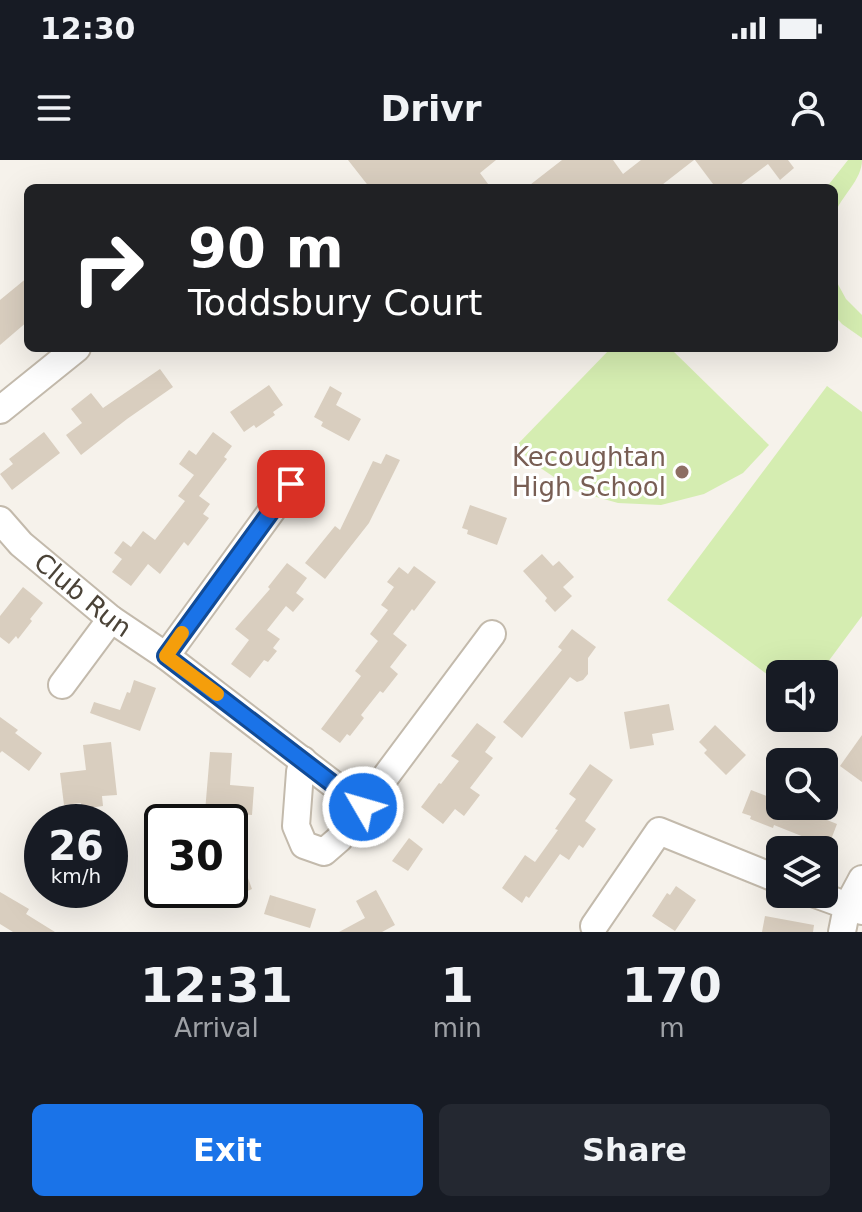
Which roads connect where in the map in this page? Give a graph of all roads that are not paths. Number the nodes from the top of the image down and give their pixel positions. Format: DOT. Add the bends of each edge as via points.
graph roads {
  1 [pos="72,352"];
  2 [pos="0,410"];
  3 [pos="291,484"];
  4 [pos="0,520"];
  5 [pos="111,619"];
  6 [pos="492,634"];
  7 [pos="166,656"];
  8 [pos="62,685"];
  9 [pos="303,760"];
  10 [pos="363,807"];
  11 [pos="766,874"];
  12 [pos="862,879"];
  13 [pos="851,917"];
  14 [pos="594,926"];
  1 -- 2 [label="street"];
  3 -- 7 [label="street"];
  4 -- 5 [label="street, Club Run"];
  5 -- 7 [label="street, Club Run"];
  5 -- 8 [label="street"];
  6 -- 10 [label="street"];
  7 -- 9 [label="street, Club Run"];
  9 -- 10 [label="street, Club Run"];
  9 -- 10 [label="street" via="296,826 304,845 324,852"];
  11 -- 14 [label="street" via="659,831"];
  12 -- 13 [label="street"];
}
